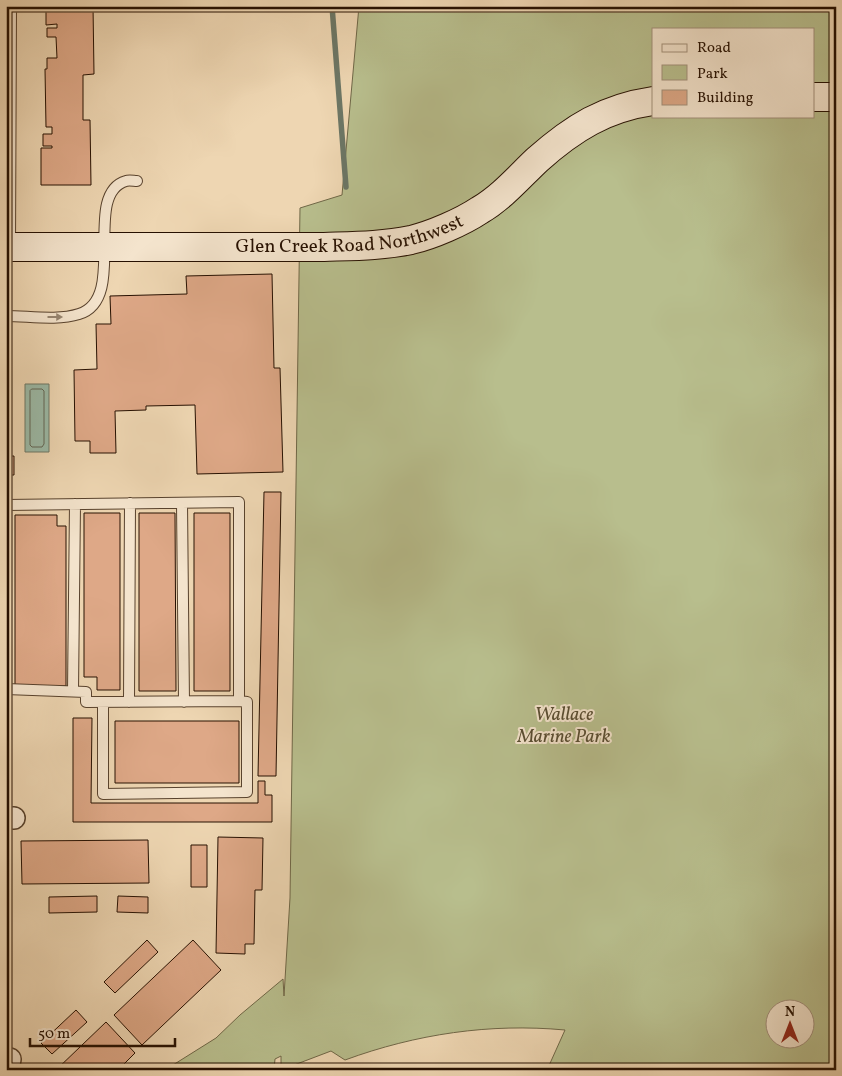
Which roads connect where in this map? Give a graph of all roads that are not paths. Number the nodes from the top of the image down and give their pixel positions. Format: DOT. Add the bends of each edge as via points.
graph roads {
  1 [pos="11,6"];
  2 [pos="814,97"];
  3 [pos="836,97"];
  4 [pos="652,102"];
  5 [pos="137,181"];
  6 [pos="8,247"];
  7 [pos="103,247"];
  8 [pos="6,316"];
  9 [pos="130,503"];
  10 [pos="182,503"];
  11 [pos="75,504"];
  12 [pos="6,505"];
  13 [pos="6,689"];
  14 [pos="73,691"];
  15 [pos="239,701"];
  16 [pos="103,702"];
  17 [pos="129,702"];
  18 [pos="184,702"];
  1 -- 6 [label="lane"];
  2 -- 3 [label="street"];
  4 -- 7 [label="street, Glen Creek Road Northwest" via="632,104 574,130 480,210 411,239 375,245 324,247"];
  5 -- 7 [label="lane" via="126,181 112,190 106,203"];
  6 -- 7 [label="street, Glen Creek Road Northwest"];
  8 -- 7 [label="lane, one-way" via="64,317 80,314 95,304 104,282"];
  9 -- 10 [label="lane"];
  9 -- 11 [label="lane"];
  9 -- 17 [label="lane"];
  10 -- 15 [label="lane" via="239,502"];
  10 -- 18 [label="lane"];
  11 -- 12 [label="lane"];
  11 -- 14 [label="lane"];
  13 -- 14 [label="lane"];
  14 -- 16 [label="lane" via="86,692 86,702"];
  15 -- 16 [label="lane" via="247,702 247,792 103,794"];
  15 -- 18 [label="lane"];
  16 -- 17 [label="lane"];
  17 -- 18 [label="lane"];
}
